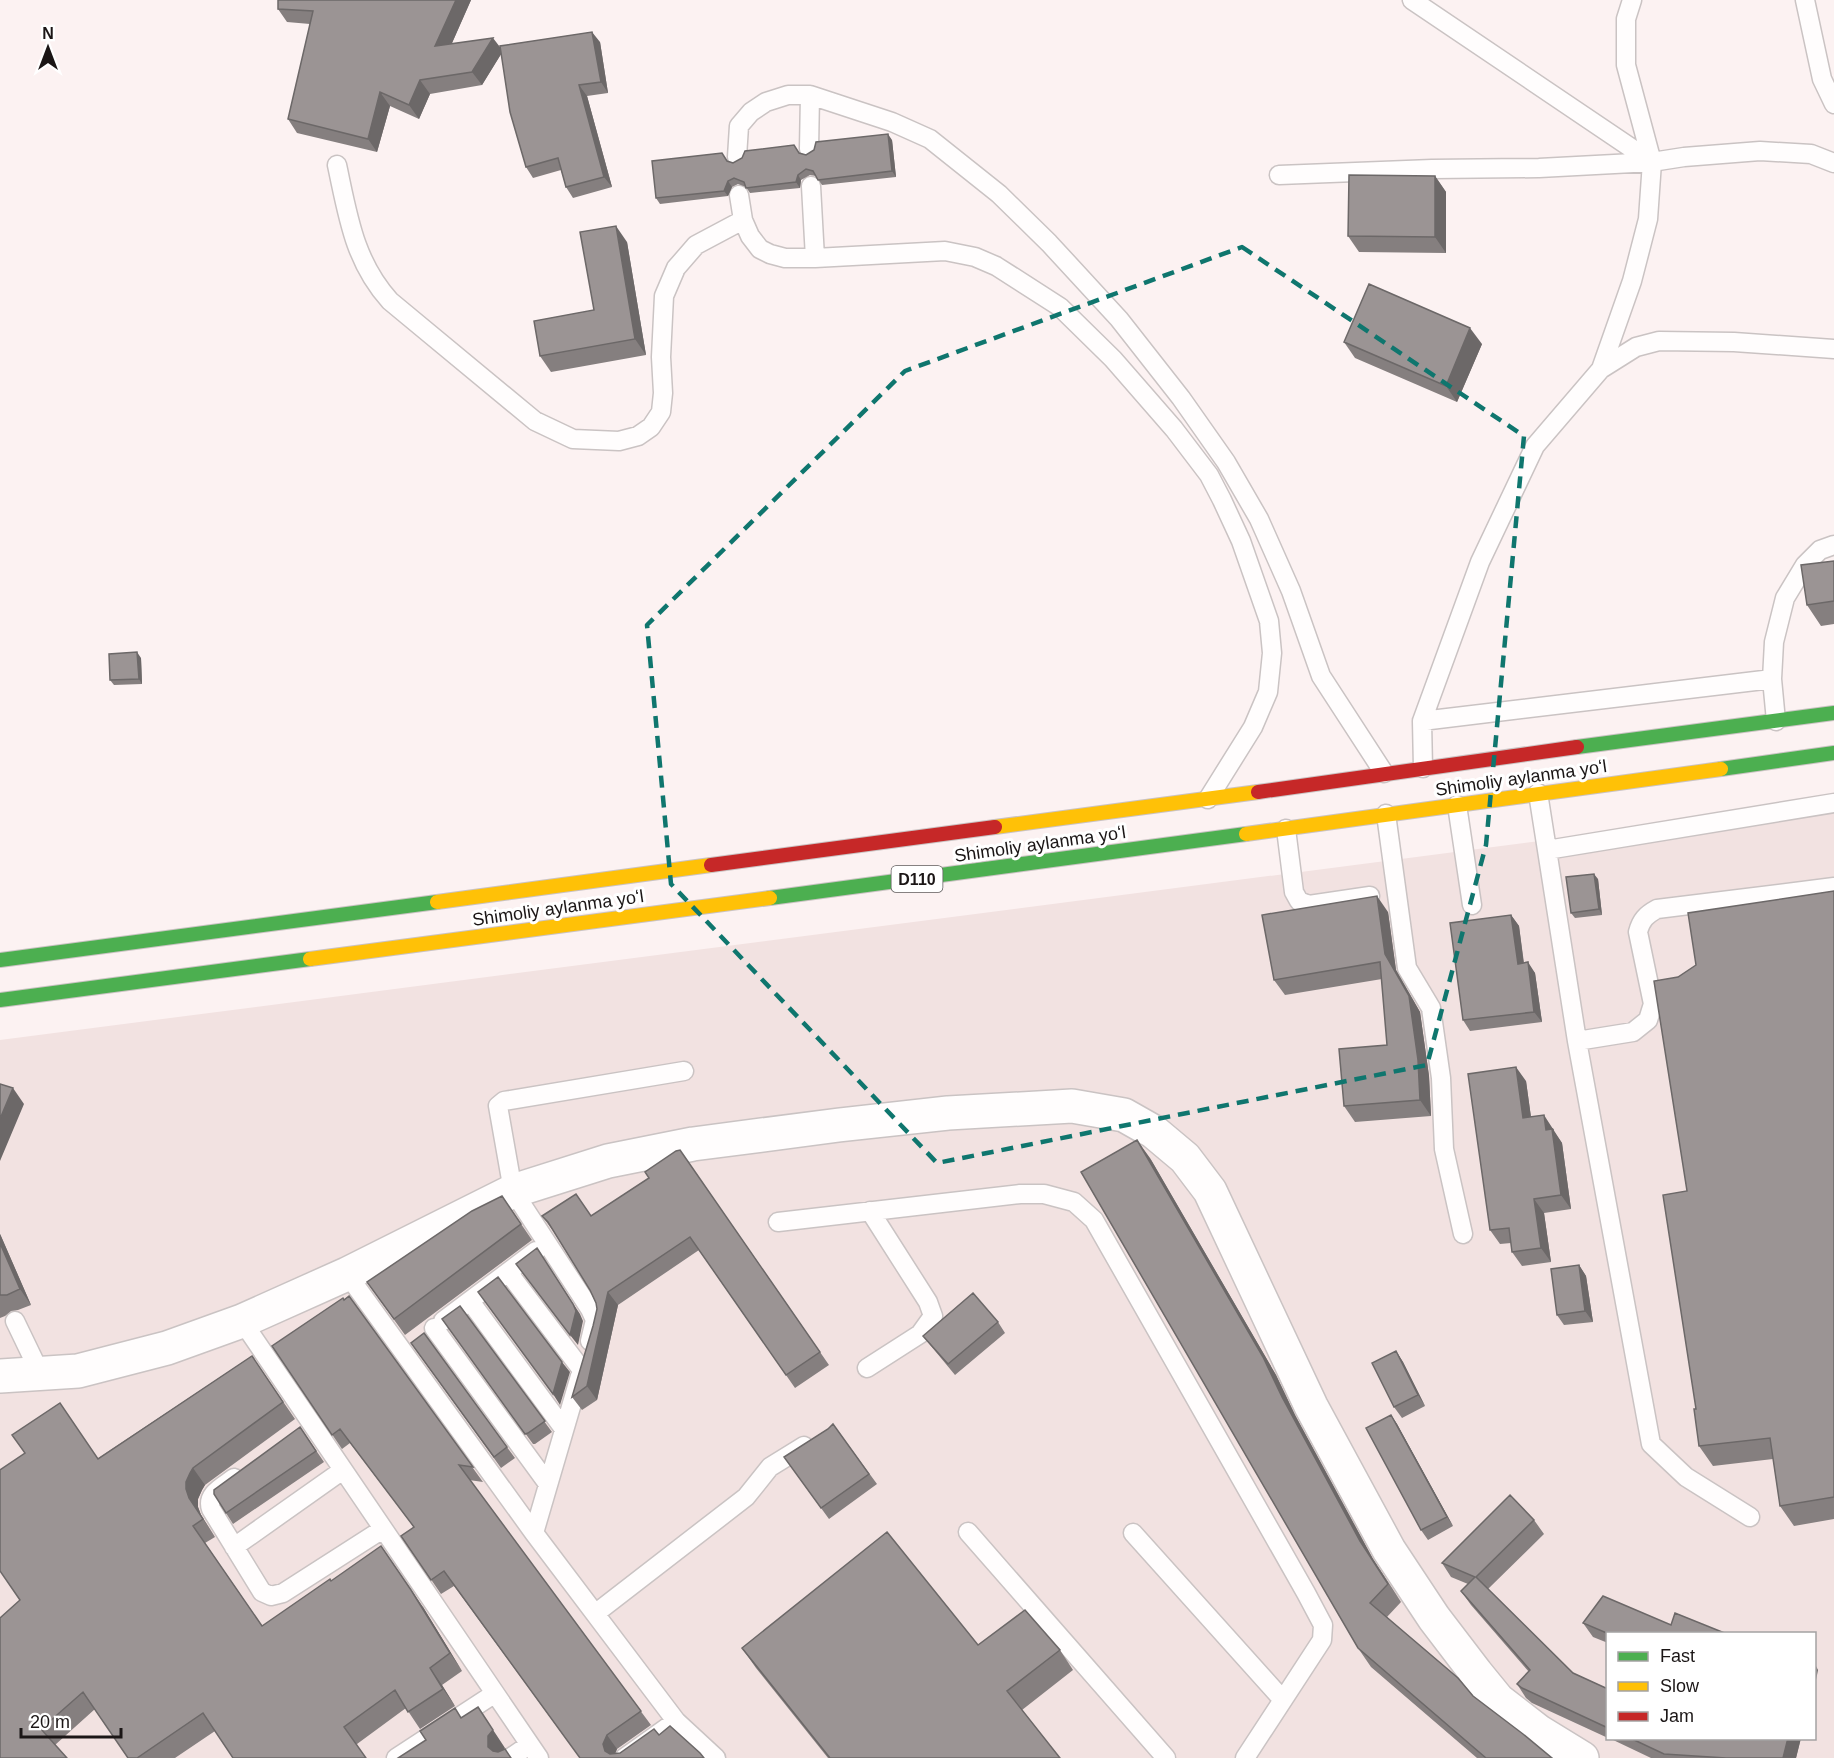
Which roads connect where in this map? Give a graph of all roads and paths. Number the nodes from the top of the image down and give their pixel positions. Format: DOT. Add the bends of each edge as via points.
graph roads {
  1 [pos="1412,0"];
  2 [pos="1632,0"];
  3 [pos="1805,0"];
  4 [pos="810,95"];
  5 [pos="1834,104"];
  6 [pos="809,149"];
  7 [pos="737,157"];
  8 [pos="1652,162"];
  9 [pos="1834,163"];
  10 [pos="337,165"];
  11 [pos="1279,175"];
  12 [pos="811,186"];
  13 [pos="739,195"];
  14 [pos="743,220"];
  15 [pos="815,258"];
  16 [pos="1834,349"];
  17 [pos="1601,369"];
  18 [pos="1834,545"];
  19 [pos="1772,679"];
  20 [pos="1834,713"];
  21 [pos="1422,721"];
  22 [pos="1777,726"];
  23 [pos="1834,753"];
  24 [pos="1423,768"];
  25 [pos="1384,773"];
  26 [pos="1538,794"];
  27 [pos="1208,799"];
  28 [pos="1834,803"];
  29 [pos="1457,805"];
  30 [pos="1386,814"];
  31 [pos="1286,829"];
  32 [pos="1547,850"];
  33 [pos="1834,887"];
  34 [pos="1370,896"];
  35 [pos="1472,905"];
  36 [pos="0,960"];
  37 [pos="0,1000"];
  38 [pos="1578,1041"];
  39 [pos="684,1071"];
  40 [pos="513,1191"];
  41 [pos="870,1211"];
  42 [pos="778,1222"];
  43 [pos="1463,1234"];
  44 [pos="548,1242"];
  45 [pos="508,1272"];
  46 [pos="347,1275"];
  47 [pos="470,1301"];
  48 [pos="15,1321"];
  49 [pos="242,1321"];
  50 [pos="434,1328"];
  51 [pos="404,1352"];
  52 [pos="867,1368"];
  53 [pos="582,1370"];
  54 [pos="40,1373"];
  55 [pos="0,1376"];
  56 [pos="564,1429"];
  57 [pos="820,1436"];
  58 [pos="248,1468"];
  59 [pos="343,1470"];
  60 [pos="548,1484"];
  61 [pos="1750,1517"];
  62 [pos="383,1529"];
  63 [pos="968,1532"];
  64 [pos="534,1533"];
  65 [pos="1133,1533"];
  66 [pos="234,1547"];
  67 [pos="596,1613"];
  68 [pos="494,1694"];
  69 [pos="1283,1700"];
  70 [pos="676,1721"];
  71 [pos="534,1752"];
  72 [pos="396,1758"];
  73 [pos="510,1758"];
  74 [pos="624,1758"];
  75 [pos="716,1758"];
  76 [pos="1166,1758"];
  77 [pos="1245,1758"];
  78 [pos="1582,1758"];
  1 -- 8 [label="lane"];
  2 -- 8 [label="lane" via="1626,19 1626,65"];
  3 -- 5 [label="lane" via="1822,79"];
  4 -- 6 [label="lane"];
  4 -- 7 [label="lane" via="788,95 751,112 740,126"];
  4 -- 25 [label="lane" via="930,139 999,194 1119,319 1182,398 1232,471 1259,519 1291,591 1321,676"];
  8 -- 9 [label="lane" via="1760,151 1811,154"];
  8 -- 11 [label="lane"];
  8 -- 17 [label="lane" via="1648,219 1632,281"];
  10 -- 14 [label="lane" via="353,239 375,285 535,421 573,439 620,441 651,428 661,412 663,393 664,296 676,268 696,245"];
  12 -- 15 [label="lane"];
  13 -- 14 [label="lane"];
  14 -- 15 [label="lane" via="760,249 785,258"];
  15 -- 27 [label="lane" via="945,250 996,266 1067,314 1113,359 1209,475 1259,588 1269,621 1272,653 1268,693 1253,727"];
  16 -- 17 [label="lane" via="1659,341 1636,346"];
  17 -- 21 [label="lane" via="1535,446 1480,562"];
  18 -- 19 [label="lane" via="1821,550 1805,565 1785,598 1774,642"];
  19 -- 21 [label="lane"];
  19 -- 22 [label="lane"];
  20 -- 22 [label="main road, Shimoliy aylanma yoʻl / D110"];
  21 -- 24 [label="lane"];
  22 -- 24 [label="main road, Shimoliy aylanma yoʻl / D110"];
  23 -- 26 [label="main road, Shimoliy aylanma yoʻl / D110" via="1784,755"];
  24 -- 25 [label="main road, Shimoliy aylanma yoʻl / D110"];
  25 -- 27 [label="main road, Shimoliy aylanma yoʻl / D110"];
  26 -- 29 [label="main road, Shimoliy aylanma yoʻl / D110"];
  26 -- 32 [label="lane"];
  27 -- 36 [label="main road, Shimoliy aylanma yoʻl / D110" via="925,842"];
  28 -- 32 [label="lane"];
  29 -- 30 [label="main road, Shimoliy aylanma yoʻl / D110"];
  29 -- 35 [label="lane"];
  30 -- 31 [label="main road, Shimoliy aylanma yoʻl / D110"];
  30 -- 43 [label="lane" via="1407,968 1431,1008 1441,1077 1443,1149"];
  31 -- 34 [label="lane" via="1294,892 1299,901 1309,904"];
  31 -- 37 [label="main road, Shimoliy aylanma yoʻl / D110" via="929,872"];
  32 -- 38 [label="lane"];
  33 -- 38 [label="lane" via="1657,909 1640,922 1638,932 1653,1004 1648,1020 1633,1032"];
  38 -- 61 [label="lane" via="1652,1444 1686,1477"];
  39 -- 40 [label="lane" via="501,1102 498,1109"];
  40 -- 44 [label="lane"];
  40 -- 46 [label="street"];
  40 -- 78 [label="street" via="608,1161 693,1144 839,1125 948,1113 1072,1106 1124,1115 1154,1132 1185,1158 1210,1191 1317,1416 1389,1550 1434,1618 1498,1700"];
  41 -- 42 [label="lane"];
  41 -- 52 [label="lane" via="933,1316 920,1334"];
  41 -- 69 [label="lane" via="1044,1194 1074,1203 1094,1220 1323,1625 1322,1640"];
  44 -- 45 [label="lane"];
  44 -- 53 [label="lane" via="595,1320"];
  45 -- 47 [label="lane"];
  45 -- 53 [label="lane"];
  46 -- 49 [label="street"];
  46 -- 51 [label="lane"];
  47 -- 50 [label="lane"];
  47 -- 56 [label="lane"];
  48 -- 54 [label="lane"];
  49 -- 54 [label="street" via="167,1348 78,1371"];
  49 -- 59 [label="lane" via="306,1426"];
  50 -- 51 [label="lane"];
  50 -- 60 [label="lane"];
  51 -- 64 [label="lane"];
  53 -- 56 [label="lane"];
  54 -- 55 [label="street"];
  56 -- 60 [label="lane"];
  57 -- 67 [label="lane" via="770,1467 746,1497"];
  58 -- 66 [label="lane" via="212,1494 209,1503"];
  59 -- 62 [label="lane"];
  59 -- 66 [label="lane"];
  60 -- 64 [label="lane"];
  62 -- 66 [label="lane" via="283,1593 271,1596 262,1592"];
  62 -- 68 [label="lane"];
  63 -- 76 [label="lane"];
  64 -- 67 [label="lane"];
  65 -- 69 [label="lane"];
  67 -- 70 [label="lane"];
  68 -- 71 [label="lane"];
  68 -- 72 [label="lane"];
  69 -- 77 [label="lane"];
  70 -- 74 [label="lane"];
  70 -- 75 [label="lane"];
  71 -- 73 [label="lane"];
}
